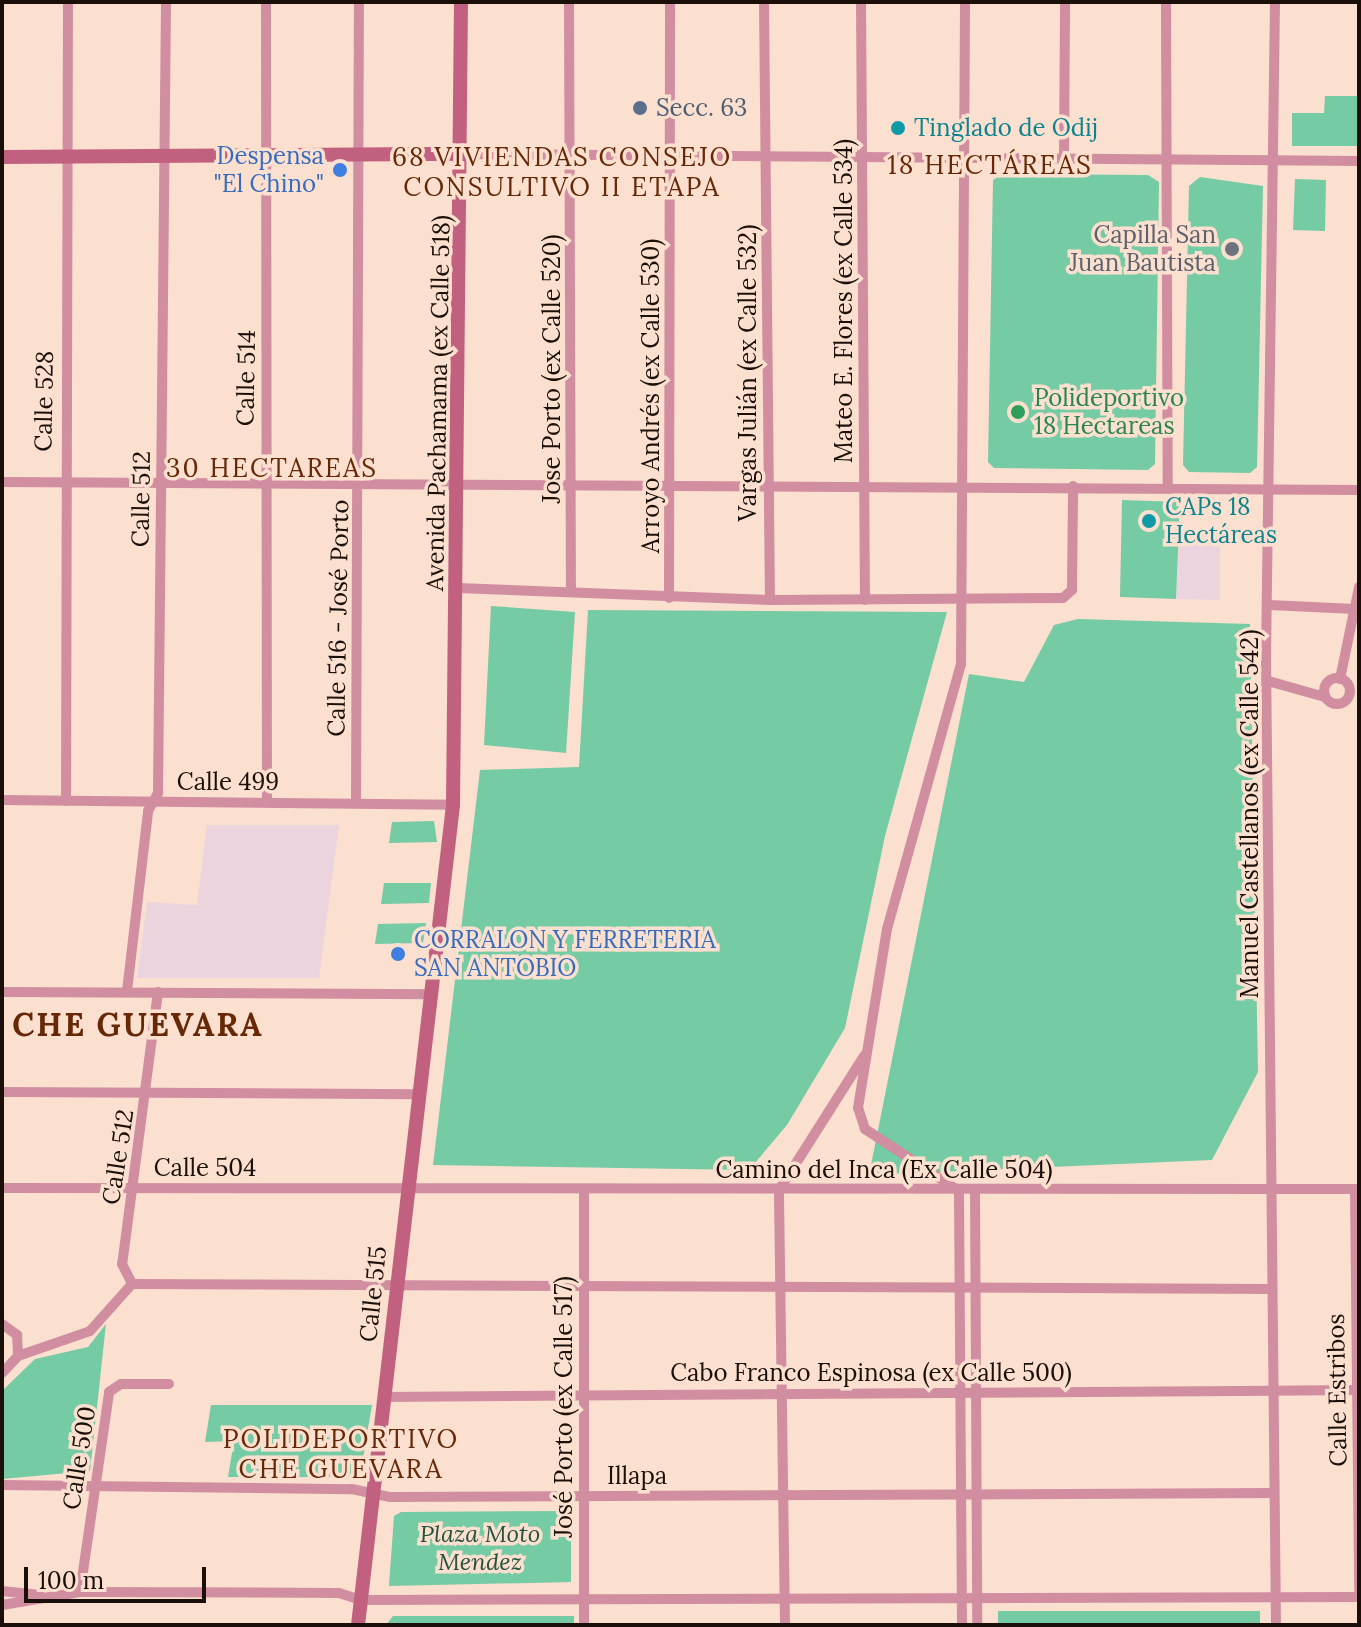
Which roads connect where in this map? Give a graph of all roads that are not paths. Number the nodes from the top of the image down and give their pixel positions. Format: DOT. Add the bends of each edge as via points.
graph roads {
  1 [pos="68,2"];
  2 [pos="166,2"];
  3 [pos="266,2"];
  4 [pos="359,2"];
  5 [pos="461,2"];
  6 [pos="569,2"];
  7 [pos="670,2"];
  8 [pos="764,2"];
  9 [pos="861,2"];
  10 [pos="965,2"];
  11 [pos="1065,2"];
  12 [pos="1166,2"];
  13 [pos="1275,2"];
  14 [pos="462,154"];
  15 [pos="573,154"];
  16 [pos="672,154"];
  17 [pos="864,154"];
  18 [pos="968,154"];
  19 [pos="767,155"];
  20 [pos="1064,155"];
  21 [pos="2,157"];
  22 [pos="69,157"];
  23 [pos="269,157"];
  24 [pos="362,157"];
  25 [pos="169,158"];
  26 [pos="1168,158"];
  27 [pos="1276,159"];
  28 [pos="1359,161"];
  29 [pos="459,481"];
  30 [pos="2,482"];
  31 [pos="62,482"];
  32 [pos="360,482"];
  33 [pos="572,482"];
  34 [pos="671,482"];
  35 [pos="161,483"];
  36 [pos="264,483"];
  37 [pos="966,483"];
  38 [pos="769,484"];
  39 [pos="865,484"];
  40 [pos="1073,486"];
  41 [pos="1168,487"];
  42 [pos="1270,489"];
  43 [pos="1359,490"];
  44 [pos="1359,587"];
  45 [pos="458,588"];
  46 [pos="571,592"];
  47 [pos="669,598"];
  48 [pos="770,600"];
  49 [pos="865,600"];
  50 [pos="964,602"];
  51 [pos="1270,605"];
  52 [pos="1353,614"];
  53 [pos="1340,679"];
  54 [pos="1268,681"];
  55 [pos="1325,697"];
  56 [pos="2,800"];
  57 [pos="66,801"];
  58 [pos="156,802"];
  59 [pos="267,802"];
  60 [pos="356,802"];
  61 [pos="453,805"];
  62 [pos="127,991"];
  63 [pos="2,992"];
  64 [pos="158,992"];
  65 [pos="433,994"];
  66 [pos="867,1051"];
  67 [pos="149,1091"];
  68 [pos="2,1092"];
  69 [pos="420,1094"];
  70 [pos="408,1186"];
  71 [pos="2,1188"];
  72 [pos="133,1188"];
  73 [pos="1269,1188"];
  74 [pos="1357,1189"];
  75 [pos="584,1190"];
  76 [pos="779,1190"];
  77 [pos="959,1191"];
  78 [pos="975,1191"];
  79 [pos="129,1282"];
  80 [pos="396,1287"];
  81 [pos="1271,1289"];
  82 [pos="584,1290"];
  83 [pos="961,1290"];
  84 [pos="975,1290"];
  85 [pos="781,1291"];
  86 [pos="2,1324"];
  87 [pos="18,1356"];
  88 [pos="2,1373"];
  89 [pos="169,1384"];
  90 [pos="1357,1390"];
  91 [pos="1273,1391"];
  92 [pos="961,1393"];
  93 [pos="976,1393"];
  94 [pos="784,1394"];
  95 [pos="585,1395"];
  96 [pos="385,1397"];
  97 [pos="2,1485"];
  98 [pos="94,1485"];
  99 [pos="1274,1493"];
  100 [pos="372,1494"];
  101 [pos="976,1494"];
  102 [pos="784,1495"];
  103 [pos="962,1495"];
  104 [pos="583,1496"];
  105 [pos="1359,1590"];
  106 [pos="2,1591"];
  107 [pos="80,1592"];
  108 [pos="52,1597"];
  109 [pos="1277,1597"];
  110 [pos="1359,1597"];
  111 [pos="361,1600"];
  112 [pos="584,1600"];
  113 [pos="962,1600"];
  114 [pos="977,1600"];
  115 [pos="785,1601"];
  116 [pos="2,1605"];
  117 [pos="358,1625"];
  118 [pos="584,1625"];
  119 [pos="785,1625"];
  120 [pos="962,1625"];
  121 [pos="977,1625"];
  122 [pos="1276,1625"];
  1 -- 22 [label="street, Calle 528"];
  2 -- 25 [label="street, Calle 512"];
  3 -- 23 [label="street, Calle 514"];
  4 -- 24 [label="street, Calle 516 - José Porto"];
  5 -- 14 [label="street, Avenida Pachamama (ex Calle 518)"];
  6 -- 15 [label="street, Jose Porto (ex Calle 520)"];
  7 -- 16 [label="street, Arroyo Andrés (ex Calle 530)"];
  8 -- 19 [label="street, Vargas Julián (ex Calle 532)"];
  9 -- 17 [label="street, Mateo E. Flores (ex Calle 534)"];
  10 -- 18 [label="street"];
  11 -- 20 [label="street"];
  12 -- 26 [label="street"];
  13 -- 27 [label="street, Manuel Castellanos (ex Calle 542)"];
  14 -- 15 [label="street"];
  14 -- 24 [label="street"];
  14 -- 29 [label="street, Avenida Pachamama (ex Calle 518)"];
  15 -- 16 [label="street"];
  15 -- 33 [label="street, Jose Porto (ex Calle 520)"];
  16 -- 19 [label="street"];
  16 -- 34 [label="street, Arroyo Andrés (ex Calle 530)"];
  17 -- 18 [label="street"];
  17 -- 19 [label="street"];
  17 -- 39 [label="street, Mateo E. Flores (ex Calle 534)"];
  18 -- 20 [label="street"];
  18 -- 37 [label="street"];
  19 -- 38 [label="street, Vargas Julián (ex Calle 532)"];
  20 -- 26 [label="street"];
  21 -- 22 [label="street"];
  22 -- 25 [label="street"];
  22 -- 31 [label="street, Calle 528"];
  23 -- 24 [label="street"];
  23 -- 25 [label="street"];
  23 -- 36 [label="street, Calle 514"];
  24 -- 32 [label="street, Calle 516 - José Porto"];
  25 -- 35 [label="street, Calle 512"];
  26 -- 27 [label="street"];
  26 -- 41 [label="street"];
  27 -- 28 [label="street"];
  27 -- 42 [label="street, Manuel Castellanos (ex Calle 542)"];
  29 -- 32 [label="street"];
  29 -- 33 [label="street"];
  29 -- 45 [label="street, Avenida Pachamama (ex Calle 518)"];
  30 -- 31 [label="street"];
  31 -- 35 [label="street"];
  31 -- 57 [label="street, Calle 528"];
  32 -- 36 [label="street"];
  32 -- 60 [label="street, Calle 516 - José Porto"];
  33 -- 34 [label="street"];
  33 -- 46 [label="street, Jose Porto (ex Calle 520)"];
  34 -- 38 [label="street"];
  34 -- 47 [label="street, Arroyo Andrés (ex Calle 530)"];
  35 -- 36 [label="street"];
  35 -- 58 [label="street, Calle 512"];
  36 -- 59 [label="street, Calle 514"];
  37 -- 39 [label="street"];
  37 -- 40 [label="street"];
  37 -- 50 [label="street"];
  38 -- 39 [label="street"];
  38 -- 48 [label="street, Vargas Julián (ex Calle 532)"];
  39 -- 49 [label="street, Mateo E. Flores (ex Calle 534)"];
  40 -- 41 [label="street"];
  40 -- 50 [label="street" via="1072,590 1046,601"];
  41 -- 42 [label="street"];
  42 -- 43 [label="street"];
  42 -- 51 [label="street, Manuel Castellanos (ex Calle 542)"];
  44 -- 52 [label="street"];
  45 -- 46 [label="street"];
  45 -- 61 [label="street, Avenida Pachamama (ex Calle 518)"];
  46 -- 47 [label="street"];
  47 -- 48 [label="street"];
  48 -- 49 [label="street"];
  49 -- 50 [label="street"];
  50 -- 66 [label="street" via="961,664 887,929"];
  51 -- 52 [label="street"];
  51 -- 54 [label="street, Manuel Castellanos (ex Calle 542)"];
  52 -- 53 [label="street"];
  53 -- 55 [label="street" via="1325,685"];
  53 -- 55 [label="street" via="1347,699 1335,704"];
  54 -- 55 [label="street"];
  54 -- 73 [label="street, Manuel Castellanos (ex Calle 542)"];
  56 -- 57 [label="street, Calle 499"];
  57 -- 58 [label="street, Calle 499"];
  58 -- 59 [label="street, Calle 499"];
  58 -- 62 [label="street, Calle 512" via="148,811"];
  59 -- 60 [label="street, Calle 499"];
  60 -- 61 [label="street, Calle 499"];
  61 -- 65 [label="street, Avenida Pachamama (ex Calle 518)"];
  62 -- 63 [label="street"];
  62 -- 64 [label="street"];
  64 -- 65 [label="street"];
  64 -- 67 [label="street, Calle 512"];
  65 -- 69 [label="street, Calle 515"];
  66 -- 76 [label="street"];
  66 -- 77 [label="street" via="860,1123"];
  67 -- 68 [label="street"];
  67 -- 69 [label="street"];
  67 -- 72 [label="street, Calle 512"];
  69 -- 70 [label="street, Calle 515"];
  70 -- 72 [label="street, Calle 504"];
  70 -- 75 [label="street, Camino del Inca (Ex Calle 504)"];
  70 -- 80 [label="street, Calle 515"];
  71 -- 72 [label="street, Calle 504"];
  72 -- 79 [label="street, Calle 512"];
  73 -- 74 [label="street, Camino del Inca (Ex Calle 504)"];
  73 -- 78 [label="street, Camino del Inca (Ex Calle 504)"];
  73 -- 81 [label="street, Manuel Castellanos (ex Calle 542)"];
  74 -- 90 [label="street, Calle Estribos"];
  75 -- 76 [label="street, Camino del Inca (Ex Calle 504)"];
  75 -- 82 [label="street, José Porto (ex Calle 517)"];
  76 -- 77 [label="street, Camino del Inca (Ex Calle 504)"];
  76 -- 85 [label="street"];
  77 -- 78 [label="street, Camino del Inca (Ex Calle 504)"];
  77 -- 83 [label="street"];
  78 -- 84 [label="street"];
  79 -- 80 [label="street"];
  79 -- 87 [label="street" via="90,1331"];
  80 -- 82 [label="street"];
  80 -- 96 [label="street, Calle 515"];
  81 -- 84 [label="street"];
  81 -- 91 [label="street, Manuel Castellanos (ex Calle 542)"];
  82 -- 85 [label="street"];
  82 -- 95 [label="street, José Porto (ex Calle 517)"];
  83 -- 84 [label="street"];
  83 -- 85 [label="street"];
  83 -- 92 [label="street"];
  84 -- 93 [label="street"];
  85 -- 94 [label="street"];
  86 -- 87 [label="street" via="17,1335"];
  87 -- 88 [label="street"];
  89 -- 98 [label="street, Calle 500" via="121,1384 109,1392"];
  90 -- 91 [label="street, Cabo Franco Espinosa (ex Calle 500)"];
  90 -- 105 [label="street, Calle Estribos"];
  91 -- 93 [label="street, Cabo Franco Espinosa (ex Calle 500)"];
  91 -- 99 [label="street, Manuel Castellanos (ex Calle 542)"];
  92 -- 93 [label="street, Cabo Franco Espinosa (ex Calle 500)"];
  92 -- 94 [label="street, Cabo Franco Espinosa (ex Calle 500)"];
  92 -- 103 [label="street"];
  93 -- 101 [label="street"];
  94 -- 95 [label="street, Cabo Franco Espinosa (ex Calle 500)"];
  94 -- 102 [label="street"];
  95 -- 96 [label="street, Cabo Franco Espinosa (ex Calle 500)"];
  95 -- 104 [label="street, José Porto (ex Calle 517)"];
  96 -- 100 [label="street, Calle 515"];
  97 -- 98 [label="street, Illapa"];
  98 -- 100 [label="street, Illapa"];
  98 -- 107 [label="street, Calle 500"];
  99 -- 101 [label="street, Illapa"];
  99 -- 109 [label="street, Manuel Castellanos (ex Calle 542)"];
  100 -- 104 [label="street, Illapa"];
  100 -- 111 [label="street, Calle 515"];
  101 -- 103 [label="street, Illapa"];
  101 -- 114 [label="street"];
  102 -- 103 [label="street, Illapa"];
  102 -- 104 [label="street, Illapa"];
  102 -- 115 [label="street"];
  103 -- 113 [label="street"];
  104 -- 112 [label="street, José Porto (ex Calle 517)"];
  106 -- 108 [label="street"];
  107 -- 108 [label="street"];
  107 -- 111 [label="street" via="339,1593"];
  108 -- 116 [label="street"];
  109 -- 110 [label="street"];
  109 -- 114 [label="street"];
  109 -- 122 [label="street, Manuel Castellanos (ex Calle 542)"];
  111 -- 112 [label="street"];
  111 -- 117 [label="street, Calle 515"];
  112 -- 115 [label="street"];
  112 -- 118 [label="street, José Porto (ex Calle 517)"];
  113 -- 114 [label="street"];
  113 -- 115 [label="street"];
  113 -- 120 [label="street"];
  114 -- 121 [label="street"];
  115 -- 119 [label="street"];
}
